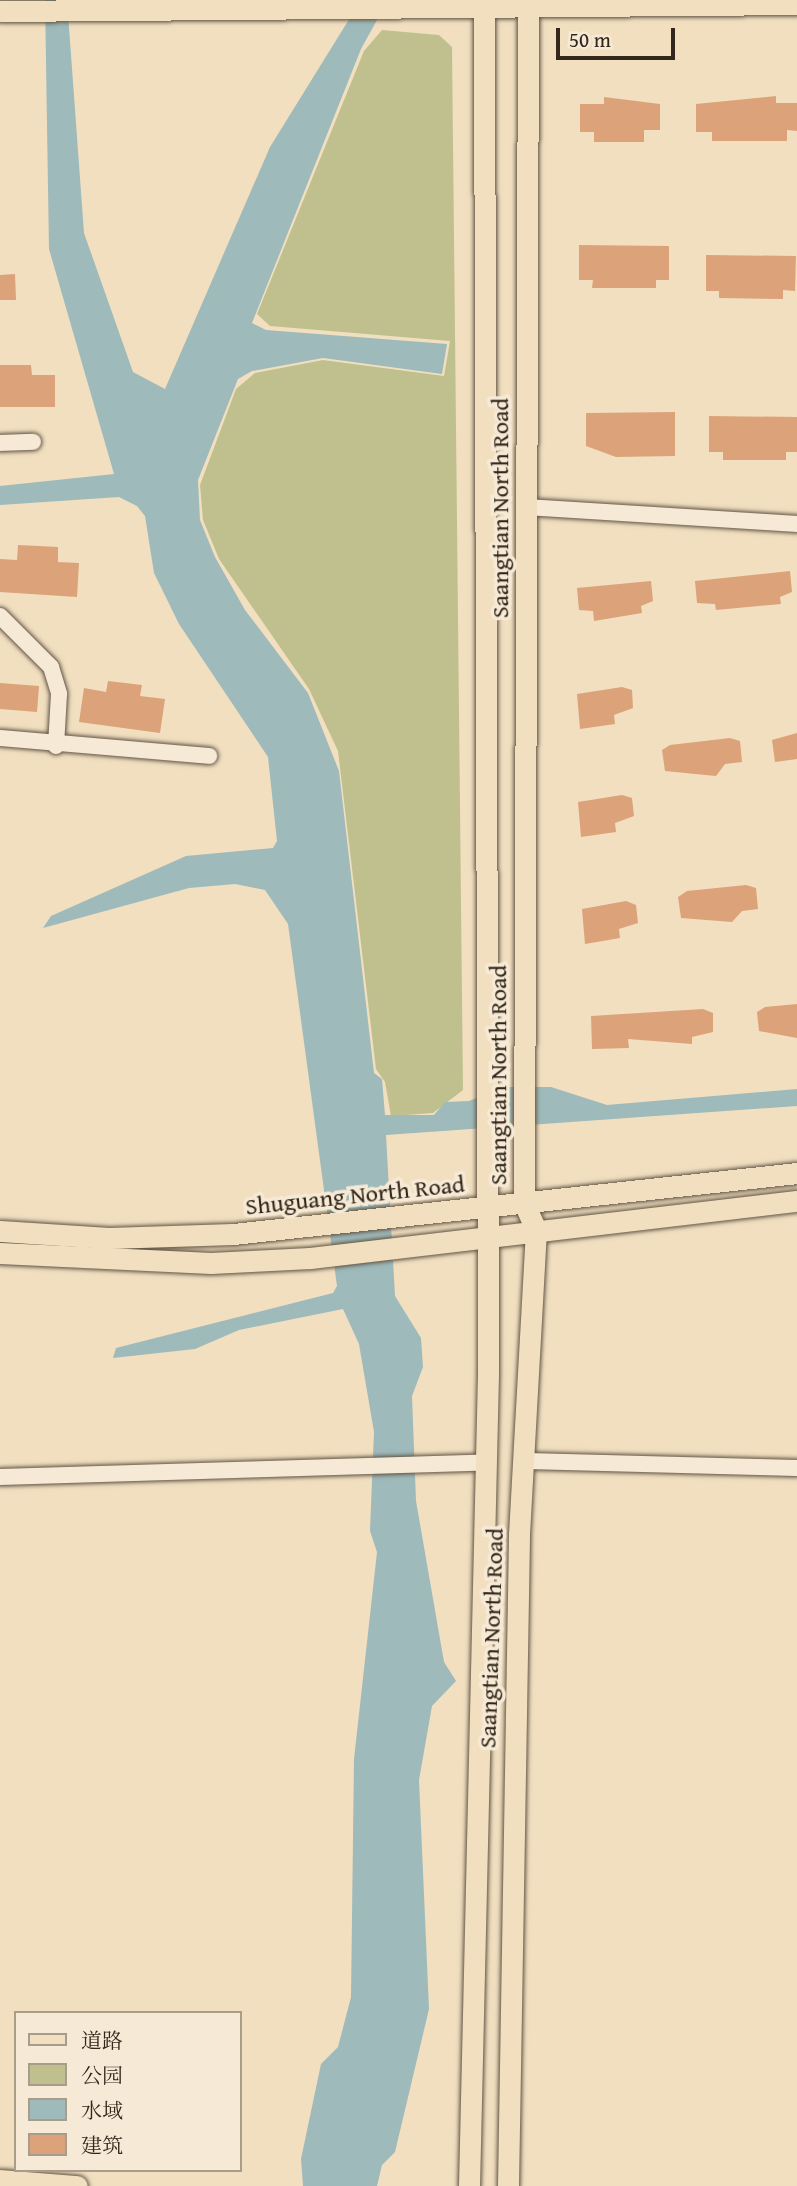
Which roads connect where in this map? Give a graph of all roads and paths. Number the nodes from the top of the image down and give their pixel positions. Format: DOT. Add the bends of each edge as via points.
graph roads {
  1 [pos="528,1"];
  2 [pos="484,2"];
  3 [pos="797,4"];
  4 [pos="0,11"];
  5 [pos="33,442"];
  6 [pos="0,443"];
  7 [pos="526,507"];
  8 [pos="797,524"];
  9 [pos="0,616"];
  10 [pos="0,738"];
  11 [pos="56,746"];
  12 [pos="209,756"];
  13 [pos="797,1173"];
  14 [pos="797,1201"];
  15 [pos="524,1203"];
  16 [pos="484,1208"];
  17 [pos="536,1230"];
  18 [pos="0,1231"];
  19 [pos="485,1236"];
  20 [pos="0,1253"];
  21 [pos="527,1461"];
  22 [pos="485,1463"];
  23 [pos="797,1468"];
  24 [pos="0,1477"];
  25 [pos="0,2180"];
  26 [pos="77,2186"];
  27 [pos="469,2186"];
  28 [pos="508,2186"];
  1 -- 2 [label="main road"];
  1 -- 3 [label="main road"];
  1 -- 7 [label="main road, Saangtian North Road"];
  2 -- 4 [label="main road"];
  2 -- 16 [label="main road, Saangtian North Road"];
  5 -- 6 [label="street"];
  7 -- 8 [label="street"];
  7 -- 15 [label="main road, Saangtian North Road"];
  9 -- 11 [label="street" via="51,667 60,694"];
  10 -- 11 [label="street"];
  11 -- 12 [label="street"];
  13 -- 15 [label="main road, Shuguang North Road"];
  14 -- 17 [label="main road"];
  15 -- 16 [label="main road, Shuguang North Road"];
  15 -- 17 [label="main road, Saangtian North Road"];
  16 -- 18 [label="main road, Shuguang North Road" via="303,1229 109,1238"];
  16 -- 19 [label="main road, Saangtian North Road"];
  17 -- 19 [label="main road"];
  17 -- 21 [label="main road, Saangtian North Road"];
  19 -- 20 [label="main road" via="310,1258 211,1263"];
  19 -- 22 [label="main road, Saangtian North Road"];
  21 -- 23 [label="street"];
  21 -- 28 [label="main road, Saangtian North Road" via="519,1534"];
  22 -- 24 [label="street"];
  22 -- 27 [label="main road, Saangtian North Road"];
  25 -- 26 [label="main road"];
}
